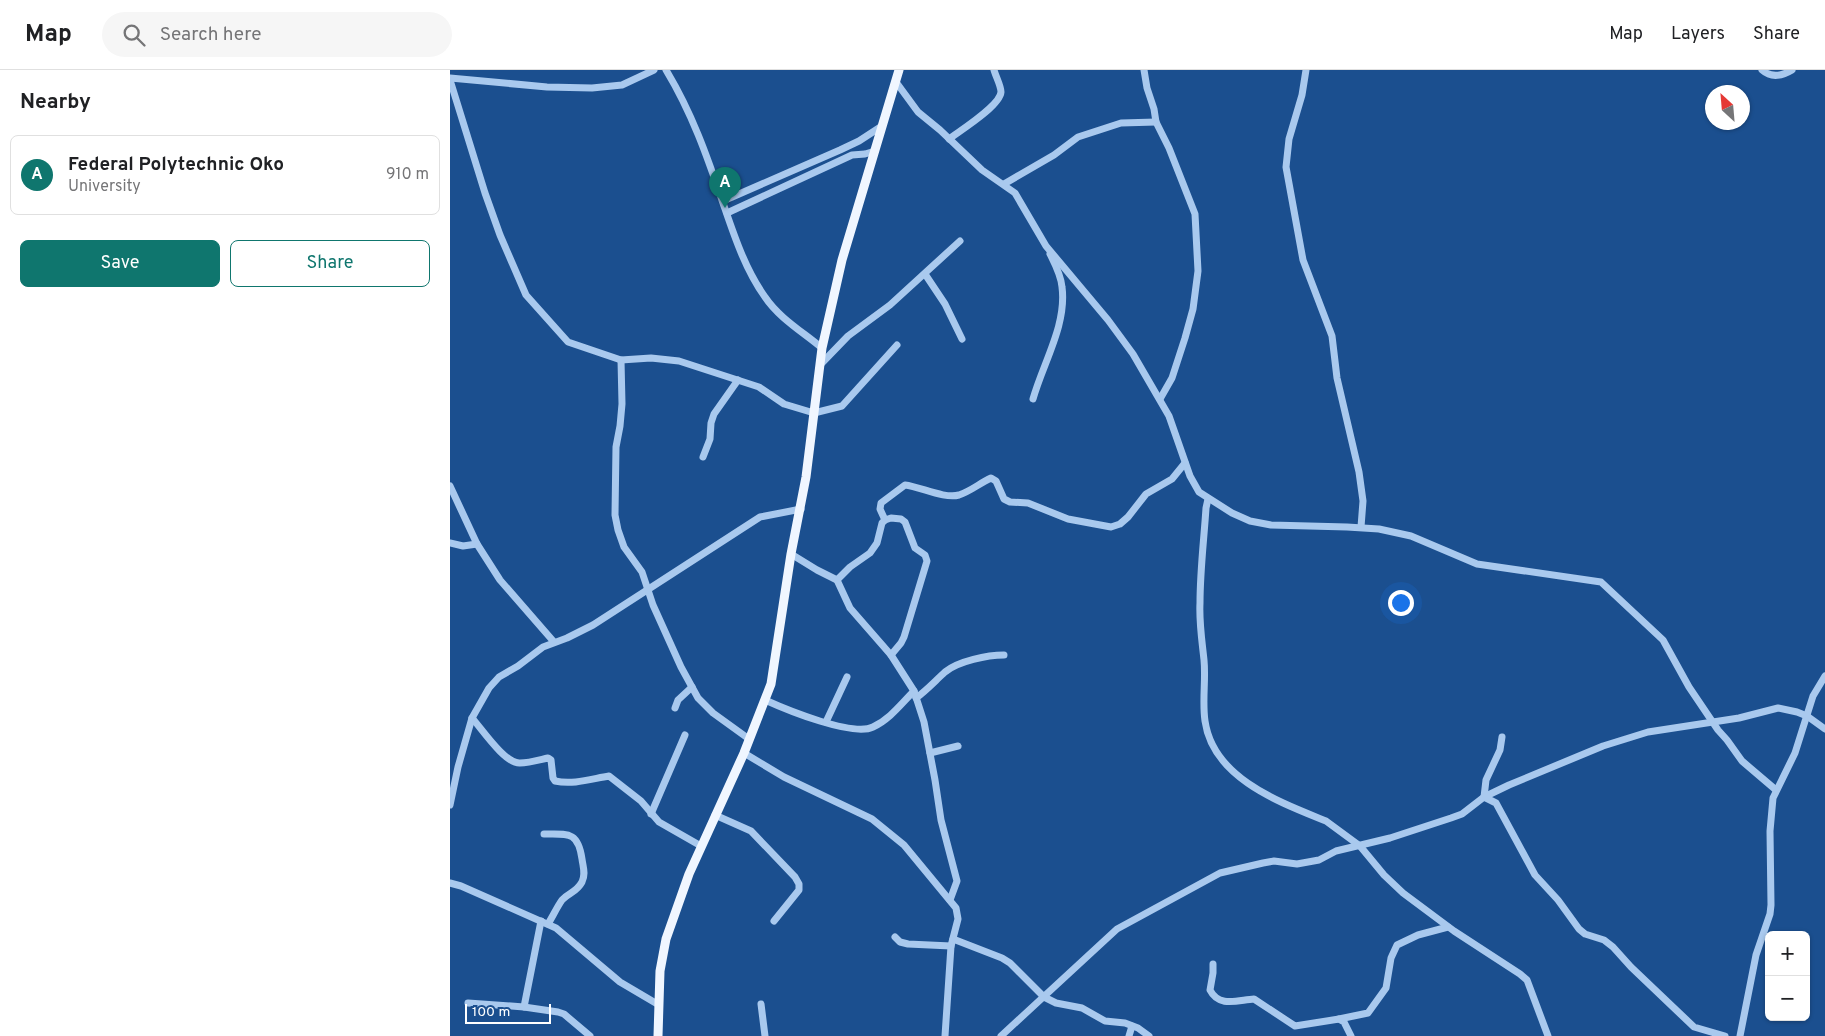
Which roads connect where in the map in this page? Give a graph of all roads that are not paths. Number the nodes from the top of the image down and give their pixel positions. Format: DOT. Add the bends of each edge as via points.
graph roads {
  1 [pos="654,70"];
  2 [pos="666,70"];
  3 [pos="900,70"];
  4 [pos="994,70"];
  5 [pos="1144,70"];
  6 [pos="1306,70"];
  7 [pos="1762,70"];
  8 [pos="1792,70"];
  9 [pos="896,82"];
  10 [pos="450,83"];
  11 [pos="1156,122"];
  12 [pos="883,125"];
  13 [pos="949,139"];
  14 [pos="875,151"];
  15 [pos="812,163"];
  16 [pos="815,171"];
  17 [pos="782,176"];
  18 [pos="1004,184"];
  19 [pos="786,185"];
  20 [pos="723,201"];
  21 [pos="727,213"];
  22 [pos="960,241"];
  23 [pos="1046,246"];
  24 [pos="924,274"];
  25 [pos="962,340"];
  26 [pos="897,345"];
  27 [pos="822,348"];
  28 [pos="621,360"];
  29 [pos="819,366"];
  30 [pos="738,380"];
  31 [pos="1160,398"];
  32 [pos="1033,399"];
  33 [pos="814,413"];
  34 [pos="702,457"];
  35 [pos="1185,463"];
  36 [pos="450,486"];
  37 [pos="1208,499"];
  38 [pos="800,509"];
  39 [pos="885,520"];
  40 [pos="1361,527"];
  41 [pos="450,543"];
  42 [pos="477,544"];
  43 [pos="791,554"];
  44 [pos="837,580"];
  45 [pos="648,590"];
  46 [pos="554,642"];
  47 [pos="891,655"];
  48 [pos="1004,655"];
  49 [pos="1825,676"];
  50 [pos="847,677"];
  51 [pos="692,687"];
  52 [pos="915,694"];
  53 [pos="765,700"];
  54 [pos="675,708"];
  55 [pos="1807,716"];
  56 [pos="472,718"];
  57 [pos="1724,721"];
  58 [pos="826,722"];
  59 [pos="1712,722"];
  60 [pos="1825,729"];
  61 [pos="685,736"];
  62 [pos="1724,736"];
  63 [pos="1502,737"];
  64 [pos="749,739"];
  65 [pos="958,746"];
  66 [pos="744,753"];
  67 [pos="930,753"];
  68 [pos="450,762"];
  69 [pos="458,767"];
  70 [pos="1776,790"];
  71 [pos="1484,797"];
  72 [pos="450,805"];
  73 [pos="651,814"];
  74 [pos="715,815"];
  75 [pos="544,834"];
  76 [pos="702,846"];
  77 [pos="1360,846"];
  78 [pos="450,883"];
  79 [pos="950,900"];
  80 [pos="774,921"];
  81 [pos="544,922"];
  82 [pos="1448,927"];
  83 [pos="895,936"];
  84 [pos="952,942"];
  85 [pos="1213,964"];
  86 [pos="1044,998"];
  87 [pos="468,1003"];
  88 [pos="761,1004"];
  89 [pos="659,1005"];
  90 [pos="524,1007"];
  91 [pos="1339,1020"];
  92 [pos="1132,1026"];
  93 [pos="590,1036"];
  94 [pos="658,1036"];
  95 [pos="765,1036"];
  96 [pos="945,1036"];
  97 [pos="1001,1036"];
  98 [pos="1129,1036"];
  99 [pos="1149,1036"];
  100 [pos="1352,1036"];
  101 [pos="1548,1036"];
  102 [pos="1726,1036"];
  103 [pos="1740,1036"];
  1 -- 10 [label="street" via="622,85 592,88"];
  2 -- 20 [label="street" via="689,110"];
  3 -- 9 [label="main road"];
  4 -- 13 [label="street" via="1001,91 998,99"];
  5 -- 11 [label="street"];
  6 -- 40 [label="street" via="1289,139 1286,167 1303,260 1332,336 1339,387 1359,472 1363,501"];
  7 -- 8 [label="street" via="1773,76"];
  9 -- 12 [label="main road"];
  9 -- 13 [label="street" via="918,112"];
  10 -- 28 [label="street" via="491,210 526,295 568,342"];
  11 -- 18 [label="street" via="1121,123 1078,138"];
  11 -- 31 [label="street" via="1195,214 1198,271 1185,338 1172,378"];
  12 -- 14 [label="main road"];
  12 -- 15 [label="street" via="859,142"];
  13 -- 18 [label="street" via="982,170"];
  14 -- 16 [label="street" via="852,155"];
  14 -- 27 [label="main road" via="842,260"];
  15 -- 16 [label="street"];
  15 -- 17 [label="street"];
  16 -- 19 [label="street"];
  17 -- 19 [label="street"];
  17 -- 20 [label="street"];
  18 -- 23 [label="street" via="1015,193"];
  19 -- 21 [label="street"];
  20 -- 21 [label="street"];
  21 -- 27 [label="street" via="754,280 765,298"];
  22 -- 24 [label="street"];
  23 -- 31 [label="street" via="1123,339"];
  23 -- 32 [label="street" via="1059,274 1063,296 1058,325"];
  24 -- 25 [label="street" via="945,304"];
  24 -- 29 [label="street" via="890,305 848,336"];
  26 -- 33 [label="street" via="842,406"];
  27 -- 29 [label="main road"];
  28 -- 30 [label="street" via="651,358 679,361"];
  28 -- 45 [label="street" via="615,515 624,547 642,572"];
  29 -- 33 [label="main road"];
  30 -- 33 [label="street" via="759,387 784,404"];
  30 -- 34 [label="street" via="714,414 710,439"];
  31 -- 35 [label="street"];
  33 -- 38 [label="main road"];
  35 -- 37 [label="street" via="1193,483"];
  35 -- 39 [label="street" via="1172,479 1146,494 1128,517 1112,527 1068,519 1028,503 1010,502 1004,499 996,481 991,478 957,496 905,485 881,503"];
  36 -- 42 [label="street"];
  37 -- 40 [label="street" via="1250,521 1271,525"];
  37 -- 77 [label="street" via="1200,628 1208,734 1217,752 1243,780 1260,792 1326,821"];
  38 -- 43 [label="main road"];
  38 -- 45 [label="street" via="760,517"];
  39 -- 44 [label="street" via="870,553"];
  39 -- 47 [label="street" via="901,519 905,522 915,548 925,555 927,562 904,637"];
  40 -- 59 [label="street" via="1411,536 1477,564 1602,582 1663,640"];
  41 -- 42 [label="street" via="463,546"];
  42 -- 46 [label="street" via="500,580"];
  43 -- 44 [label="street"];
  43 -- 53 [label="main road" via="778,646"];
  44 -- 47 [label="street" via="850,608"];
  45 -- 46 [label="street" via="593,625"];
  45 -- 51 [label="street"];
  46 -- 56 [label="street" via="499,677"];
  47 -- 52 [label="street"];
  48 -- 52 [label="street" via="990,655 953,667 928,690"];
  49 -- 55 [label="street" via="1813,696"];
  50 -- 58 [label="street"];
  51 -- 54 [label="street" via="678,700"];
  51 -- 64 [label="street" via="712,713"];
  52 -- 58 [label="street" via="872,728 860,731"];
  52 -- 67 [label="street"];
  53 -- 58 [label="street"];
  53 -- 64 [label="main road"];
  55 -- 57 [label="street" via="1778,708"];
  55 -- 60 [label="street"];
  55 -- 70 [label="street" via="1795,753"];
  56 -- 69 [label="street"];
  56 -- 73 [label="street" via="512,761 519,764 548,758 553,778 560,782 585,782 608,776 641,801"];
  57 -- 59 [label="street"];
  57 -- 62 [label="street"];
  59 -- 62 [label="street"];
  59 -- 71 [label="street" via="1648,732 1603,746"];
  61 -- 73 [label="street"];
  62 -- 70 [label="street" via="1742,761"];
  63 -- 71 [label="street" via="1500,750 1486,780"];
  64 -- 66 [label="main road"];
  65 -- 67 [label="street"];
  66 -- 74 [label="main road"];
  66 -- 79 [label="street" via="784,777 872,819 904,845"];
  67 -- 79 [label="street" via="941,820 957,881"];
  68 -- 69 [label="street"];
  69 -- 72 [label="street"];
  70 -- 103 [label="street" via="1770,831 1771,905 1756,955"];
  71 -- 77 [label="street" via="1458,816"];
  71 -- 102 [label="street" via="1496,804 1536,875 1579,929 1614,947 1694,1027"];
  73 -- 76 [label="street" via="659,822"];
  74 -- 76 [label="main road"];
  74 -- 80 [label="street" via="752,831 799,884 799,890"];
  75 -- 81 [label="street" via="568,834 578,841 584,875 575,891 563,899"];
  76 -- 89 [label="main road" via="666,939 660,971"];
  77 -- 82 [label="street" via="1397,887"];
  77 -- 86 [label="street" via="1336,851 1319,860 1297,864 1262,863 1220,873 1117,929"];
  78 -- 81 [label="street"];
  79 -- 84 [label="street" via="958,919"];
  81 -- 89 [label="street" via="556,928 620,982"];
  81 -- 90 [label="street"];
  82 -- 91 [label="street" via="1397,945 1390,958 1386,988 1368,1012"];
  82 -- 101 [label="street" via="1527,980"];
  83 -- 84 [label="street" via="908,944"];
  84 -- 86 [label="street" via="1010,962"];
  84 -- 96 [label="street"];
  85 -- 91 [label="street" via="1210,990 1221,1000 1238,1002 1254,999 1295,1026"];
  86 -- 92 [label="street"];
  86 -- 97 [label="street"];
  87 -- 90 [label="street"];
  88 -- 95 [label="street"];
  89 -- 94 [label="main road"];
  90 -- 93 [label="street" via="564,1014"];
  91 -- 100 [label="street" via="1344,1022"];
  92 -- 98 [label="street"];
  92 -- 99 [label="street"];
}
